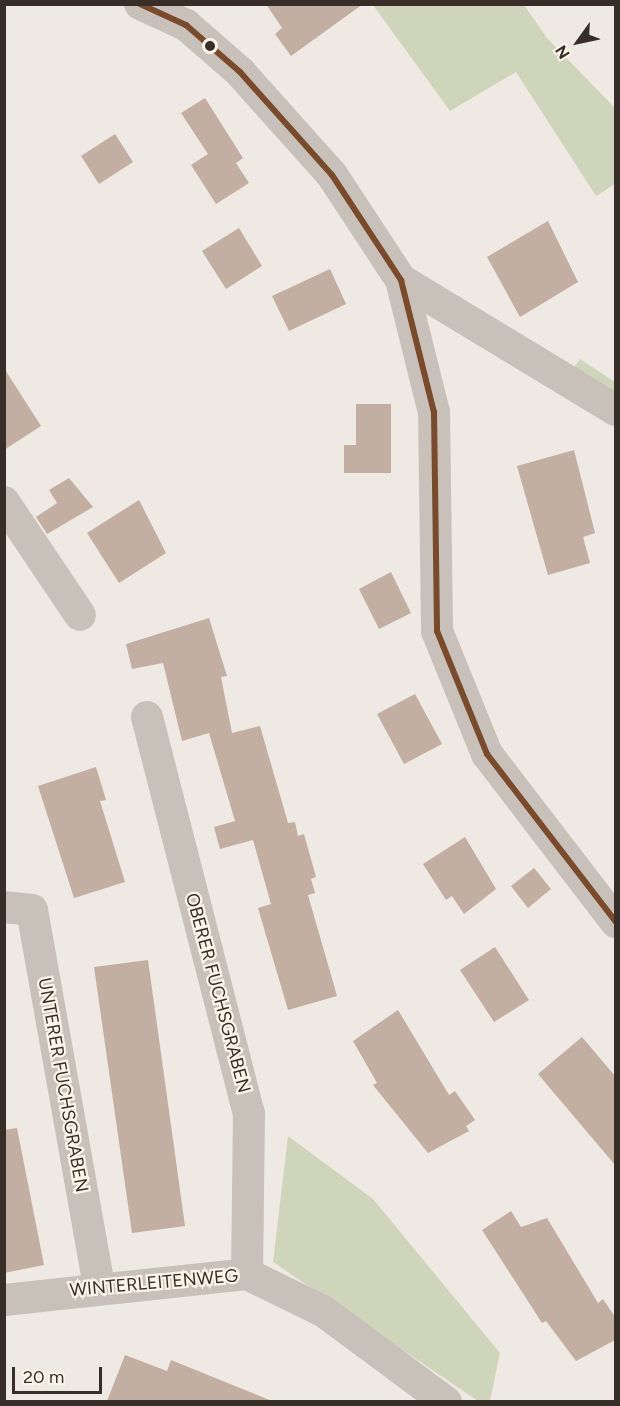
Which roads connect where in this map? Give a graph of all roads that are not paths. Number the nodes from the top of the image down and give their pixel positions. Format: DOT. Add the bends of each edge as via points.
graph roads {
  1 [pos="157,7"];
  2 [pos="401,280"];
  3 [pos="615,410"];
  4 [pos="4,502"];
  5 [pos="80,615"];
  6 [pos="147,717"];
  7 [pos="4,907"];
  8 [pos="615,922"];
  9 [pos="247,1274"];
  10 [pos="99,1286"];
  11 [pos="4,1300"];
  12 [pos="446,1401"];
  1 -- 2 [label="street" via="240,72 324,167"];
  2 -- 3 [label="street"];
  2 -- 8 [label="street" via="434,412 437,631 486,754"];
  4 -- 5 [label="street"];
  6 -- 9 [label="street, OBERER FUCHSGRABEN" via="249,1113"];
  7 -- 10 [label="street, UNTERER FUCHSGRABEN" via="32,910"];
  9 -- 10 [label="street, WINTERLEITENWEG"];
  9 -- 12 [label="street, WINTERLEITENWEG" via="323,1311"];
  10 -- 11 [label="street, WINTERLEITENWEG"];
}
